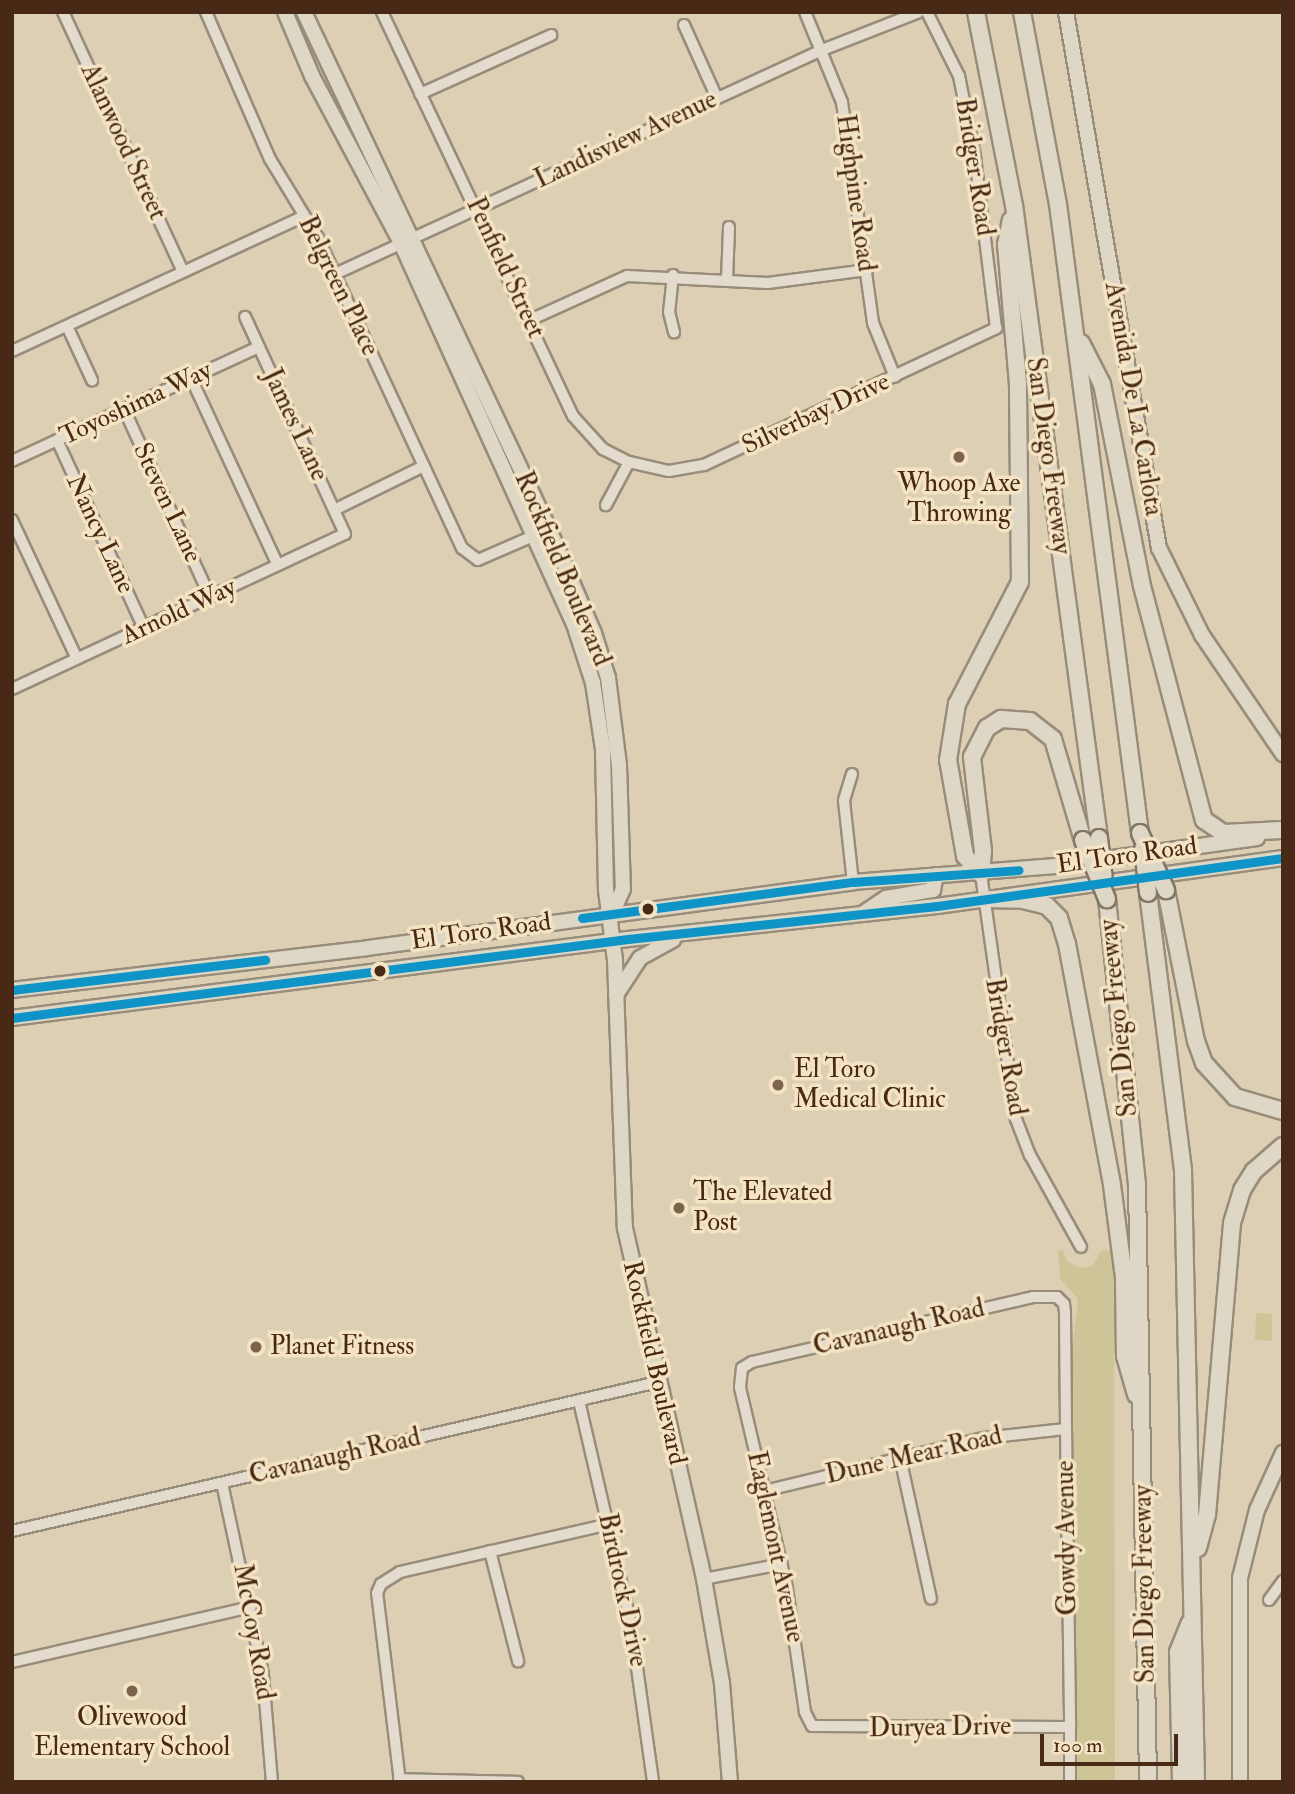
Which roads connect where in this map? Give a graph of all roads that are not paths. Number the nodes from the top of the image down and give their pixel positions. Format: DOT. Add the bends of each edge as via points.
graph roads {
  1 [pos="63,12"];
  2 [pos="206,12"];
  3 [pos="285,12"];
  4 [pos="304,12"];
  5 [pos="382,12"];
  6 [pos="805,12"];
  7 [pos="919,12"];
  8 [pos="927,12"];
  9 [pos="976,12"];
  10 [pos="1022,12"];
  11 [pos="1066,12"];
  12 [pos="684,25"];
  13 [pos="551,35"];
  14 [pos="822,50"];
  15 [pos="420,94"];
  16 [pos="717,97"];
  17 [pos="1014,205"];
  18 [pos="477,209"];
  19 [pos="304,216"];
  20 [pos="730,227"];
  21 [pos="407,240"];
  22 [pos="867,270"];
  23 [pos="183,272"];
  24 [pos="335,274"];
  25 [pos="673,275"];
  26 [pos="727,280"];
  27 [pos="245,317"];
  28 [pos="530,320"];
  29 [pos="67,326"];
  30 [pos="996,328"];
  31 [pos="674,332"];
  32 [pos="1077,335"];
  33 [pos="259,347"];
  34 [pos="12,351"];
  35 [pos="895,377"];
  36 [pos="191,378"];
  37 [pos="92,380"];
  38 [pos="124,410"];
  39 [pos="57,440"];
  40 [pos="12,461"];
  41 [pos="629,463"];
  42 [pos="424,466"];
  43 [pos="606,505"];
  44 [pos="334,510"];
  45 [pos="12,520"];
  46 [pos="549,529"];
  47 [pos="345,534"];
  48 [pos="535,536"];
  49 [pos="278,565"];
  50 [pos="210,597"];
  51 [pos="144,628"];
  52 [pos="77,659"];
  53 [pos="12,689"];
  54 [pos="1283,754"];
  55 [pos="852,774"];
  56 [pos="1283,832"];
  57 [pos="1140,833"];
  58 [pos="1091,839"];
  59 [pos="1283,858"];
  60 [pos="981,874"];
  61 [pos="936,875"];
  62 [pos="853,882"];
  63 [pos="984,899"];
  64 [pos="612,914"];
  65 [pos="862,914"];
  66 [pos="693,933"];
  67 [pos="614,941"];
  68 [pos="264,960"];
  69 [pos="267,985"];
  70 [pos="12,990"];
  71 [pos="617,995"];
  72 [pos="12,1018"];
  73 [pos="1283,1111"];
  74 [pos="1283,1146"];
  75 [pos="1081,1247"];
  76 [pos="1057,1297"];
  77 [pos="743,1368"];
  78 [pos="658,1382"];
  79 [pos="579,1401"];
  80 [pos="1142,1417"];
  81 [pos="1066,1429"];
  82 [pos="1283,1453"];
  83 [pos="900,1457"];
  84 [pos="222,1483"];
  85 [pos="764,1491"];
  86 [pos="609,1524"];
  87 [pos="12,1531"];
  88 [pos="490,1551"];
  89 [pos="782,1564"];
  90 [pos="1194,1564"];
  91 [pos="704,1579"];
  92 [pos="1283,1581"];
  93 [pos="931,1599"];
  94 [pos="1269,1600"];
  95 [pos="251,1606"];
  96 [pos="1194,1614"];
  97 [pos="12,1661"];
  98 [pos="518,1661"];
  99 [pos="812,1726"];
  100 [pos="1070,1727"];
  101 [pos="1148,1763"];
  102 [pos="399,1781"];
  103 [pos="272,1782"];
  104 [pos="518,1782"];
  105 [pos="653,1782"];
  106 [pos="730,1782"];
  107 [pos="1070,1782"];
  108 [pos="1148,1782"];
  109 [pos="1161,1782"];
  110 [pos="1181,1782"];
  111 [pos="1196,1782"];
  112 [pos="1240,1782"];
  1 -- 23 [label="street, Alanwood Street"];
  2 -- 19 [label="street, Belgreen Place" via="270,159"];
  3 -- 21 [label="main road, Rockfield Boulevard" via="312,76"];
  4 -- 21 [label="main road, Rockfield Boulevard"];
  5 -- 15 [label="street, Penfield Street"];
  6 -- 14 [label="street, Highpine Road"];
  7 -- 14 [label="street, Landisview Avenue"];
  8 -- 30 [label="street, Bridger Road" via="959,76 975,156"];
  9 -- 17 [label="highway, San Diego Freeway"];
  10 -- 32 [label="highway, San Diego Freeway"];
  11 -- 54 [label="main road, Avenida De La Carlota" via="1159,548 1202,635"];
  12 -- 16 [label="street"];
  13 -- 15 [label="street"];
  14 -- 16 [label="street, Landisview Avenue"];
  14 -- 22 [label="street, Highpine Road" via="842,102"];
  15 -- 18 [label="street, Penfield Street"];
  16 -- 18 [label="street, Landisview Avenue"];
  17 -- 58 [label="highway, San Diego Freeway"];
  17 -- 60 [label="highway" via="1006,245 1018,384 1020,582 957,704 949,737 950,772 965,856"];
  18 -- 21 [label="street, Landisview Avenue"];
  18 -- 28 [label="street, Penfield Street"];
  19 -- 23 [label="street"];
  19 -- 24 [label="street, Belgreen Place"];
  20 -- 26 [label="street"];
  21 -- 24 [label="street, Landisview Avenue"];
  21 -- 46 [label="main road, Rockfield Boulevard"];
  21 -- 48 [label="main road, Rockfield Boulevard"];
  22 -- 26 [label="street" via="768,283"];
  22 -- 35 [label="street, Highpine Road" via="875,331"];
  23 -- 29 [label="street"];
  24 -- 42 [label="street, Belgreen Place"];
  25 -- 26 [label="street"];
  25 -- 28 [label="street" via="618,279"];
  25 -- 31 [label="street" via="669,312"];
  27 -- 33 [label="street, James Lane"];
  28 -- 41 [label="street, Penfield Street" via="573,416 603,449"];
  29 -- 34 [label="street"];
  29 -- 37 [label="street"];
  30 -- 35 [label="street, Silverbay Drive"];
  32 -- 56 [label="highway" via="1102,384 1142,586 1204,820 1223,833"];
  32 -- 57 [label="highway, San Diego Freeway" via="1113,650"];
  33 -- 36 [label="street, Toyoshima Way"];
  33 -- 44 [label="street, James Lane"];
  35 -- 41 [label="street, Silverbay Drive" via="704,464 668,471"];
  36 -- 38 [label="street, Toyoshima Way"];
  36 -- 49 [label="street"];
  38 -- 39 [label="street, Toyoshima Way"];
  38 -- 50 [label="street, Steven Lane"];
  39 -- 40 [label="street, Toyoshima Way"];
  39 -- 51 [label="street, Nancy Lane"];
  41 -- 43 [label="street"];
  42 -- 44 [label="street"];
  42 -- 48 [label="street, Belgreen Place" via="461,548 472,558 485,558"];
  44 -- 47 [label="street, James Lane"];
  45 -- 52 [label="street"];
  46 -- 48 [label="street"];
  46 -- 64 [label="main road, Rockfield Boulevard" via="608,678 619,765 623,889"];
  47 -- 49 [label="street, Arnold Way"];
  48 -- 64 [label="main road, Rockfield Boulevard" via="574,624 593,683 603,749 606,890"];
  49 -- 50 [label="street, Arnold Way"];
  50 -- 51 [label="street, Arnold Way"];
  51 -- 52 [label="street, Arnold Way"];
  52 -- 53 [label="street, Arnold Way"];
  55 -- 62 [label="street" via="844,801"];
  56 -- 60 [label="main road, El Toro Road"];
  57 -- 73 [label="highway, bridge" via="1166,890 1196,1041 1205,1063 1236,1097"];
  57 -- 90 [label="highway, San Diego Freeway, bridge" via="1183,1171"];
  58 -- 60 [label="highway" via="1053,739 1030,721 1001,719 987,728 972,757 984,852"];
  58 -- 80 [label="highway, San Diego Freeway, bridge" via="1107,899 1137,1185"];
  59 -- 63 [label="main road, El Toro Road"];
  60 -- 61 [label="main road, El Toro Road"];
  60 -- 63 [label="street, Bridger Road"];
  61 -- 62 [label="main road, El Toro Road"];
  61 -- 65 [label="main road" via="933,890 886,898"];
  62 -- 64 [label="main road, El Toro Road"];
  63 -- 65 [label="main road, El Toro Road"];
  63 -- 75 [label="street, Bridger Road" via="1016,1119 1030,1155"];
  63 -- 80 [label="highway" via="1047,906 1059,918 1067,944 1112,1185 1124,1278 1125,1356"];
  64 -- 67 [label="main road, Rockfield Boulevard"];
  64 -- 68 [label="main road, El Toro Road"];
  65 -- 66 [label="main road, El Toro Road"];
  66 -- 67 [label="main road, El Toro Road"];
  66 -- 71 [label="main road" via="645,953"];
  67 -- 69 [label="main road, El Toro Road"];
  67 -- 71 [label="main road, Rockfield Boulevard"];
  68 -- 69 [label="main road"];
  68 -- 70 [label="main road, El Toro Road"];
  69 -- 72 [label="main road, El Toro Road"];
  71 -- 78 [label="main road, Rockfield Boulevard" via="622,1205"];
  74 -- 90 [label="highway" via="1254,1171 1242,1189 1232,1223 1207,1516"];
  76 -- 77 [label="street, Cavanaugh Road" via="1033,1297 752,1362"];
  76 -- 81 [label="street, Gowdy Avenue" via="1065,1312"];
  77 -- 85 [label="street, Eaglemont Avenue" via="738,1378"];
  78 -- 79 [label="street, Cavanaugh Road"];
  78 -- 91 [label="main road, Rockfield Boulevard"];
  79 -- 84 [label="street, Cavanaugh Road"];
  79 -- 86 [label="street, Birdrock Drive"];
  80 -- 101 [label="highway, San Diego Freeway"];
  81 -- 83 [label="street, Dune Mear Road" via="994,1436"];
  81 -- 100 [label="street, Gowdy Avenue"];
  82 -- 112 [label="main road" via="1258,1510 1240,1578"];
  83 -- 85 [label="street, Dune Mear Road"];
  83 -- 93 [label="street"];
  84 -- 87 [label="street, Cavanaugh Road"];
  84 -- 95 [label="street, McCoy Road"];
  85 -- 89 [label="street, Eaglemont Avenue"];
  86 -- 88 [label="street"];
  86 -- 105 [label="street, Birdrock Drive" via="638,1664"];
  88 -- 98 [label="street"];
  88 -- 102 [label="street" via="400,1572 381,1584 377,1593"];
  89 -- 91 [label="street"];
  89 -- 99 [label="street, Eaglemont Avenue"];
  90 -- 96 [label="highway, San Diego Freeway"];
  91 -- 106 [label="main road, Rockfield Boulevard" via="722,1683"];
  92 -- 94 [label="street"];
  95 -- 97 [label="street"];
  95 -- 103 [label="street, McCoy Road" via="266,1698"];
  96 -- 110 [label="highway" via="1178,1652"];
  96 -- 111 [label="highway, San Diego Freeway"];
  99 -- 100 [label="street, Duryea Drive"];
  100 -- 107 [label="street, Gowdy Avenue"];
  101 -- 108 [label="highway, San Diego Freeway"];
  101 -- 109 [label="highway"];
  102 -- 104 [label="street"];
}
